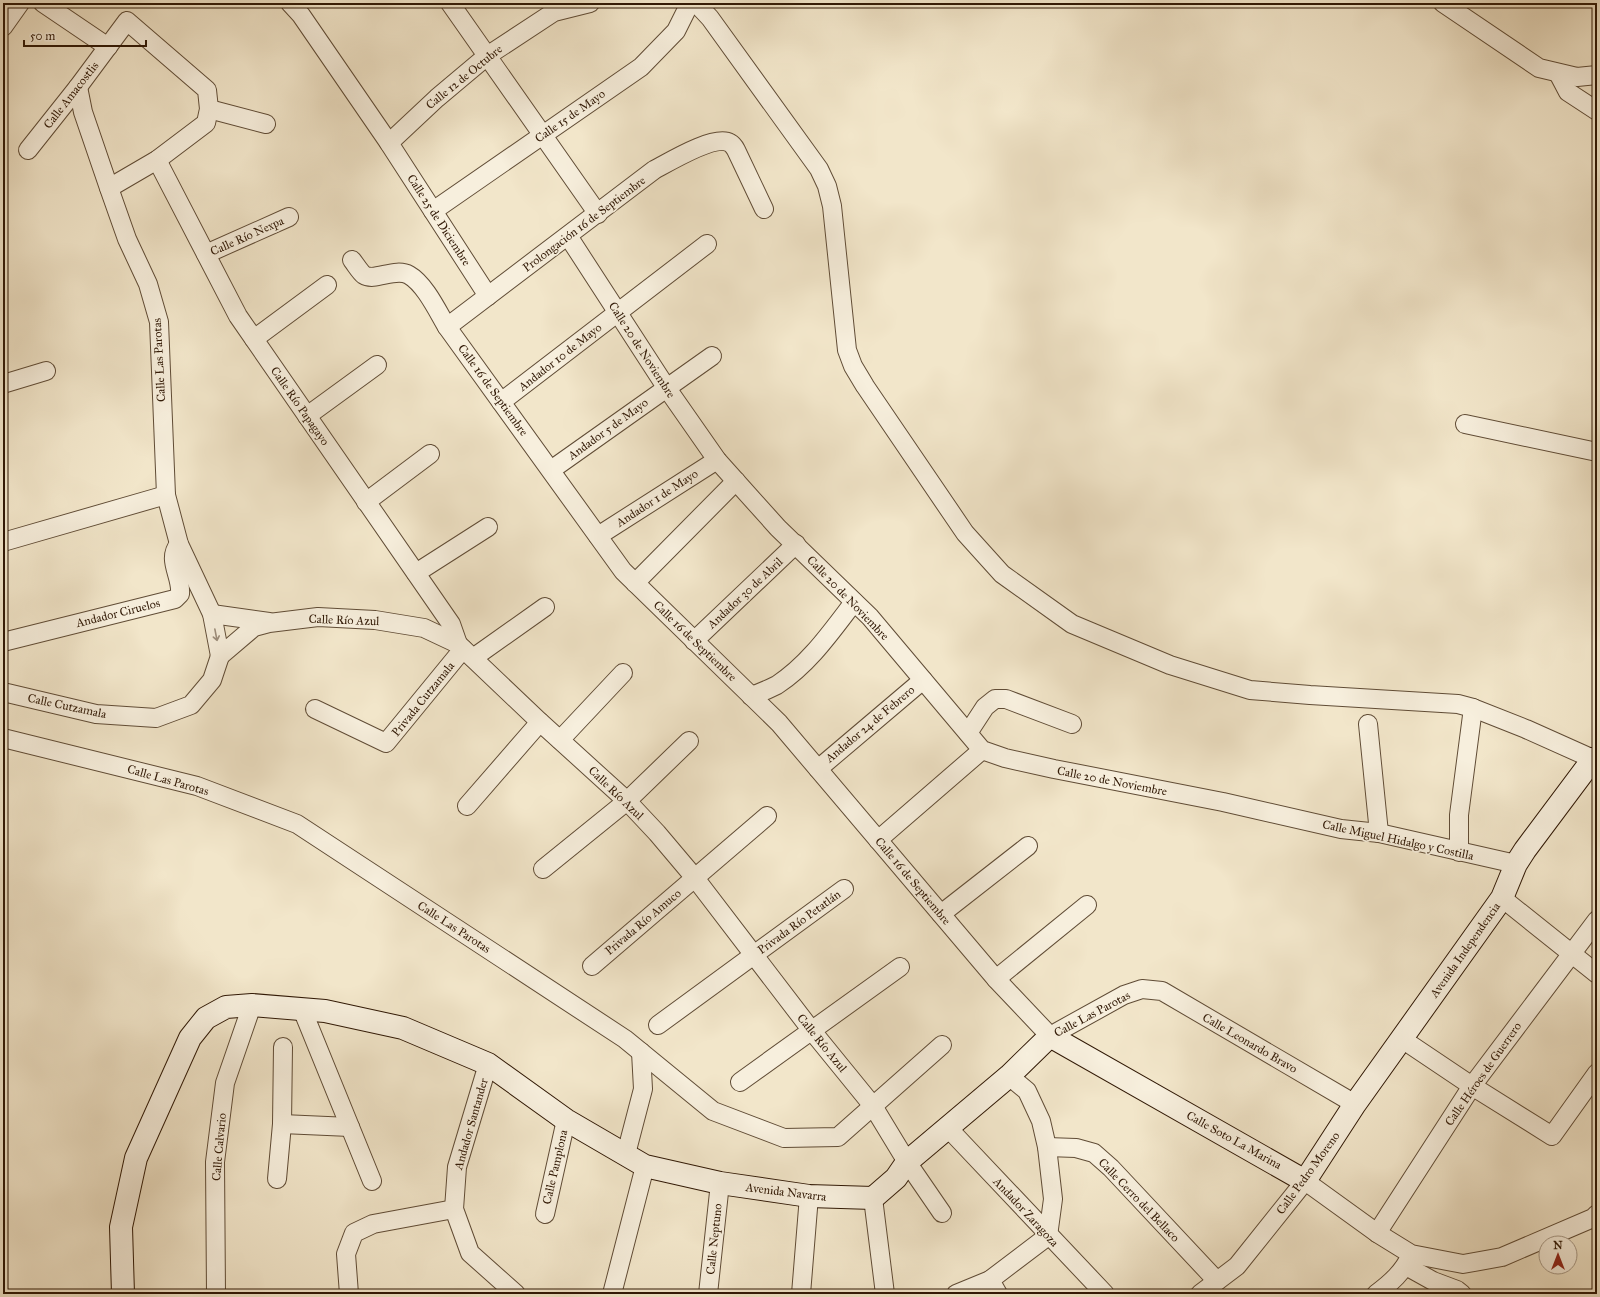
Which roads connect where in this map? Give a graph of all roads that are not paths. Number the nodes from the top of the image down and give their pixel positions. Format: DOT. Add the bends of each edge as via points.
graph roads {
  1 [pos="20,3"];
  2 [pos="43,3"];
  3 [pos="290,3"];
  4 [pos="450,3"];
  5 [pos="590,3"];
  6 [pos="690,3"];
  7 [pos="696,3"];
  8 [pos="1442,3"];
  9 [pos="3,27"];
  10 [pos="108,47"];
  11 [pos="487,56"];
  12 [pos="1558,72"];
  13 [pos="1597,75"];
  14 [pos="78,87"];
  15 [pos="209,109"];
  16 [pos="1597,111"];
  17 [pos="266,124"];
  18 [pos="543,135"];
  19 [pos="389,143"];
  20 [pos="28,150"];
  21 [pos="157,160"];
  22 [pos="109,188"];
  23 [pos="764,209"];
  24 [pos="433,211"];
  25 [pos="598,214"];
  26 [pos="289,217"];
  27 [pos="568,236"];
  28 [pos="707,244"];
  29 [pos="206,254"];
  30 [pos="352,260"];
  31 [pos="327,285"];
  32 [pos="488,296"];
  33 [pos="618,312"];
  34 [pos="447,327"];
  35 [pos="254,340"];
  36 [pos="712,356"];
  37 [pos="377,365"];
  38 [pos="46,371"];
  39 [pos="3,384"];
  40 [pos="666,387"];
  41 [pos="501,402"];
  42 [pos="307,416"];
  43 [pos="1465,424"];
  44 [pos="1597,452"];
  45 [pos="430,454"];
  46 [pos="717,460"];
  47 [pos="551,470"];
  48 [pos="736,481"];
  49 [pos="166,495"];
  50 [pos="366,502"];
  51 [pos="488,527"];
  52 [pos="598,536"];
  53 [pos="3,542"];
  54 [pos="179,544"];
  55 [pos="796,544"];
  56 [pos="416,573"];
  57 [pos="635,583"];
  58 [pos="854,602"];
  59 [pos="545,607"];
  60 [pos="212,614"];
  61 [pos="269,622"];
  62 [pos="694,641"];
  63 [pos="3,642"];
  64 [pos="465,651"];
  65 [pos="220,656"];
  66 [pos="623,673"];
  67 [pos="922,680"];
  68 [pos="3,692"];
  69 [pos="751,696"];
  70 [pos="1473,708"];
  71 [pos="315,709"];
  72 [pos="540,722"];
  73 [pos="1072,724"];
  74 [pos="1368,724"];
  75 [pos="968,733"];
  76 [pos="3,738"];
  77 [pos="560,740"];
  78 [pos="689,741"];
  79 [pos="982,750"];
  80 [pos="1595,759"];
  81 [pos="818,769"];
  82 [pos="627,801"];
  83 [pos="468,806"];
  84 [pos="1280,815"];
  85 [pos="767,816"];
  86 [pos="1379,834"];
  87 [pos="878,840"];
  88 [pos="1028,846"];
  89 [pos="1459,852"];
  90 [pos="1516,864"];
  91 [pos="543,869"];
  92 [pos="695,878"];
  93 [pos="844,889"];
  94 [pos="1502,898"];
  95 [pos="1087,905"];
  96 [pos="941,914"];
  97 [pos="1597,920"];
  98 [pos="1571,954"];
  99 [pos="754,955"];
  100 [pos="592,966"];
  101 [pos="900,967"];
  102 [pos="1597,974"];
  103 [pos="996,978"];
  104 [pos="1142,989"];
  105 [pos="252,1005"];
  106 [pos="302,1009"];
  107 [pos="658,1024"];
  108 [pos="812,1031"];
  109 [pos="1050,1036"];
  110 [pos="1402,1039"];
  111 [pos="942,1045"];
  112 [pos="284,1047"];
  113 [pos="641,1052"];
  114 [pos="488,1064"];
  115 [pos="1597,1073"];
  116 [pos="1009,1076"];
  117 [pos="740,1082"];
  118 [pos="1472,1086"];
  119 [pos="1355,1104"];
  120 [pos="873,1106"];
  121 [pos="566,1120"];
  122 [pos="282,1124"];
  123 [pos="350,1126"];
  124 [pos="948,1128"];
  125 [pos="1047,1147"];
  126 [pos="626,1154"];
  127 [pos="907,1162"];
  128 [pos="644,1166"];
  129 [pos="277,1179"];
  130 [pos="372,1181"];
  131 [pos="1305,1181"];
  132 [pos="720,1183"];
  133 [pos="810,1196"];
  134 [pos="873,1198"];
  135 [pos="454,1209"];
  136 [pos="942,1213"];
  137 [pos="545,1214"];
  138 [pos="1597,1214"];
  139 [pos="1377,1233"];
  140 [pos="1048,1236"];
  141 [pos="1408,1260"];
  142 [pos="1217,1281"];
  143 [pos="994,1287"];
  144 [pos="510,1292"];
  145 [pos="122,1294"];
  146 [pos="216,1294"];
  147 [pos="349,1294"];
  148 [pos="612,1294"];
  149 [pos="708,1294"];
  150 [pos="801,1294"];
  151 [pos="885,1294"];
  152 [pos="956,1294"];
  153 [pos="1105,1294"];
  154 [pos="1200,1294"];
  155 [pos="1376,1294"];
  156 [pos="1462,1294"];
  1 -- 9 [label="street"];
  2 -- 10 [label="street"];
  3 -- 19 [label="street, Calle 25 de Diciembre" via="301,15"];
  4 -- 11 [label="street"];
  5 -- 11 [label="street, Calle 12 de Octubre" via="554,12"];
  6 -- 18 [label="street, Calle 15 de Mayo" via="676,30 641,67"];
  7 -- 70 [label="street" via="710,18 818,169 827,186 832,206 847,350 853,366 965,533 1002,574 1072,624 1170,665 1250,690 1458,704"];
  8 -- 12 [label="street" via="1539,68"];
  10 -- 14 [label="street, Calle Amacostlis"];
  10 -- 15 [label="street, Calle Amacostlis" via="127,21 207,90"];
  11 -- 18 [label="street"];
  11 -- 19 [label="street, Calle 12 de Octubre"];
  12 -- 13 [label="street" via="1577,77"];
  12 -- 16 [label="street" via="1568,92"];
  14 -- 20 [label="street, Calle Amacostlis"];
  14 -- 22 [label="street, Calle Las Parotas" via="83,112"];
  15 -- 17 [label="street"];
  15 -- 21 [label="street" via="206,123"];
  18 -- 24 [label="street, Calle 15 de Mayo"];
  18 -- 25 [label="street"];
  19 -- 24 [label="street, Calle 25 de Diciembre"];
  21 -- 22 [label="street"];
  21 -- 29 [label="street, Calle Río Papagayo"];
  22 -- 49 [label="street, Calle Las Parotas" via="127,239 148,284 159,322"];
  23 -- 25 [label="street, Prolongación 16 de Septiembre" via="736,150 730,143 719,141 686,152 654,170"];
  24 -- 32 [label="street, Calle 25 de Diciembre"];
  25 -- 27 [label="street, Prolongación 16 de Septiembre"];
  26 -- 29 [label="street, Calle Río Nexpa"];
  27 -- 32 [label="street, Prolongación 16 de Septiembre"];
  27 -- 33 [label="street, Calle 20 de Noviembre"];
  28 -- 33 [label="street, Andador 10 de Mayo"];
  29 -- 35 [label="street, Calle Río Papagayo" via="238,316"];
  30 -- 34 [label="street, Calle 16 de Septiembre" via="364,275 372,277 399,272 409,275 422,287"];
  31 -- 35 [label="street"];
  32 -- 34 [label="street, Prolongación 16 de Septiembre"];
  33 -- 40 [label="street, Calle 20 de Noviembre"];
  33 -- 41 [label="street, Andador 10 de Mayo"];
  34 -- 41 [label="street, Calle 16 de Septiembre"];
  35 -- 42 [label="street, Calle Río Papagayo"];
  36 -- 40 [label="street, Andador 5 de Mayo"];
  37 -- 42 [label="street"];
  38 -- 39 [label="street"];
  40 -- 46 [label="street, Calle 20 de Noviembre"];
  40 -- 47 [label="street, Andador 5 de Mayo"];
  41 -- 47 [label="street, Calle 16 de Septiembre"];
  42 -- 50 [label="street, Calle Río Papagayo"];
  43 -- 44 [label="street"];
  45 -- 50 [label="street"];
  46 -- 48 [label="street, Calle 20 de Noviembre"];
  46 -- 52 [label="street, Andador 1 de Mayo"];
  47 -- 52 [label="street, Calle 16 de Septiembre"];
  48 -- 55 [label="street, Calle 20 de Noviembre"];
  48 -- 57 [label="street"];
  49 -- 53 [label="street"];
  49 -- 54 [label="street, Calle Las Parotas"];
  50 -- 56 [label="street, Calle Río Papagayo"];
  51 -- 56 [label="street"];
  52 -- 57 [label="street, Calle 16 de Septiembre" via="623,571"];
  54 -- 60 [label="street, Calle Las Parotas"];
  54 -- 63 [label="street, Andador Ciruelos" via="172,556 181,588 175,599"];
  55 -- 58 [label="street, Calle 20 de Noviembre"];
  55 -- 62 [label="street, Andador 30 de Abril"];
  56 -- 64 [label="street, Calle Río Papagayo" via="451,624"];
  57 -- 62 [label="street, Calle 16 de Septiembre"];
  58 -- 67 [label="street, Calle 20 de Noviembre" via="870,617"];
  58 -- 69 [label="street" via="818,648 792,674 775,686"];
  59 -- 64 [label="street"];
  60 -- 61 [label="street"];
  60 -- 65 [label="street, Calle Las Parotas, one-way"];
  61 -- 64 [label="street, Calle Río Azul" via="318,617 375,620 424,628"];
  61 -- 65 [label="street, Calle Río Azul" via="254,627"];
  62 -- 69 [label="street, Calle 16 de Septiembre"];
  64 -- 71 [label="street, Privada Cutzamala" via="386,743"];
  64 -- 72 [label="street, Calle Río Azul"];
  65 -- 68 [label="street, Calle Cutzamala" via="212,680 191,705 156,718 96,714"];
  66 -- 77 [label="street"];
  67 -- 75 [label="street, Calle 20 de Noviembre"];
  67 -- 81 [label="street, Andador 24 de Febrero"];
  69 -- 81 [label="street, Calle 16 de Septiembre" via="779,723"];
  70 -- 80 [label="street"];
  70 -- 89 [label="street" via="1459,815"];
  72 -- 77 [label="street, Calle Río Azul"];
  72 -- 83 [label="street"];
  73 -- 75 [label="street" via="1006,700 995,700 985,707"];
  74 -- 86 [label="street"];
  75 -- 79 [label="street, Calle 20 de Noviembre"];
  76 -- 113 [label="street, Calle Las Parotas" via="197,786 297,824 625,1038"];
  77 -- 82 [label="street, Calle Río Azul"];
  78 -- 82 [label="street"];
  79 -- 84 [label="street, Calle 20 de Noviembre" via="1054,770"];
  79 -- 87 [label="street"];
  80 -- 90 [label="street, Avenida Independencia"];
  81 -- 87 [label="street, Calle 16 de Septiembre"];
  82 -- 91 [label="street"];
  82 -- 92 [label="street, Calle Río Azul"];
  84 -- 86 [label="street, Calle Miguel Hidalgo y Costilla" via="1341,829"];
  85 -- 92 [label="street, Privada Río Amuco"];
  86 -- 89 [label="street, Calle Miguel Hidalgo y Costilla"];
  87 -- 96 [label="street, Calle 16 de Septiembre"];
  88 -- 96 [label="street"];
  89 -- 90 [label="street, Calle Miguel Hidalgo y Costilla"];
  90 -- 94 [label="street, Avenida Independencia"];
  92 -- 99 [label="street, Calle Río Azul"];
  92 -- 100 [label="street, Privada Río Amuco"];
  93 -- 99 [label="street, Privada Río Petatlán"];
  94 -- 98 [label="street"];
  94 -- 110 [label="street, Avenida Independencia"];
  95 -- 103 [label="street"];
  96 -- 103 [label="street, Calle 16 de Septiembre"];
  97 -- 98 [label="street, Calle Héroes de Guerrero"];
  98 -- 102 [label="street"];
  98 -- 118 [label="street, Calle Héroes de Guerrero"];
  99 -- 107 [label="street, Privada Río Petatlán"];
  99 -- 108 [label="street, Calle Río Azul"];
  101 -- 108 [label="street"];
  103 -- 109 [label="street, Calle 16 de Septiembre"];
  104 -- 109 [label="street, Calle Las Parotas" via="1124,995"];
  104 -- 119 [label="street, Calle Leonardo Bravo" via="1162,991"];
  105 -- 106 [label="street, Avenida Navarra"];
  105 -- 145 [label="street, Avenida Navarra" via="226,1007 206,1018 190,1038 136,1158 121,1227"];
  105 -- 146 [label="street, Calle Calvario" via="225,1083 215,1162"];
  106 -- 114 [label="street, Avenida Navarra" via="324,1011 403,1028"];
  106 -- 123 [label="street"];
  108 -- 117 [label="street"];
  108 -- 120 [label="street, Calle Río Azul"];
  109 -- 116 [label="street, Calle Las Parotas"];
  109 -- 131 [label="street, Calle Soto La Marina"];
  110 -- 118 [label="street"];
  110 -- 119 [label="street, Calle Pedro Moreno"];
  111 -- 120 [label="street, Calle Las Parotas"];
  112 -- 122 [label="street"];
  113 -- 120 [label="street, Calle Las Parotas" via="713,1111 784,1138 838,1137"];
  113 -- 126 [label="street" via="643,1089"];
  114 -- 121 [label="street, Avenida Navarra"];
  114 -- 135 [label="street, Andador Santander" via="457,1167"];
  115 -- 118 [label="street" via="1552,1136"];
  116 -- 124 [label="street"];
  116 -- 125 [label="street" via="1027,1091 1041,1121"];
  118 -- 139 [label="street, Calle Héroes de Guerrero"];
  119 -- 131 [label="street, Calle Pedro Moreno"];
  120 -- 127 [label="street, Calle Río Azul"];
  121 -- 126 [label="street, Avenida Navarra"];
  121 -- 137 [label="street, Calle Pamplona"];
  122 -- 123 [label="street"];
  122 -- 129 [label="street"];
  123 -- 130 [label="street"];
  124 -- 127 [label="street"];
  124 -- 140 [label="street, Andador Zaragoza"];
  125 -- 140 [label="street" via="1053,1200"];
  125 -- 142 [label="street, Calle Cerro del Bellaco" via="1076,1148 1094,1153"];
  126 -- 128 [label="street, Avenida Navarra"];
  127 -- 134 [label="street" via="896,1178"];
  127 -- 136 [label="street, Calle Río Azul"];
  128 -- 132 [label="street, Avenida Navarra"];
  128 -- 148 [label="street"];
  131 -- 139 [label="street, Calle Soto La Marina"];
  131 -- 142 [label="street, Calle Pedro Moreno" via="1237,1266"];
  132 -- 133 [label="street, Avenida Navarra"];
  132 -- 149 [label="street, Calle Neptuno"];
  133 -- 134 [label="street, Avenida Navarra"];
  133 -- 150 [label="street"];
  134 -- 151 [label="street"];
  135 -- 144 [label="street" via="470,1253"];
  135 -- 147 [label="street" via="373,1224 354,1233 346,1254"];
  138 -- 141 [label="street" via="1502,1257 1463,1264"];
  139 -- 141 [label="street, Calle Soto La Marina"];
  140 -- 143 [label="street"];
  140 -- 153 [label="street, Andador Zaragoza"];
  141 -- 155 [label="street" via="1389,1284"];
  141 -- 156 [label="street, Calle Soto La Marina" via="1433,1281"];
  142 -- 154 [label="street, Calle Pedro Moreno"];
  143 -- 152 [label="street"];
}
